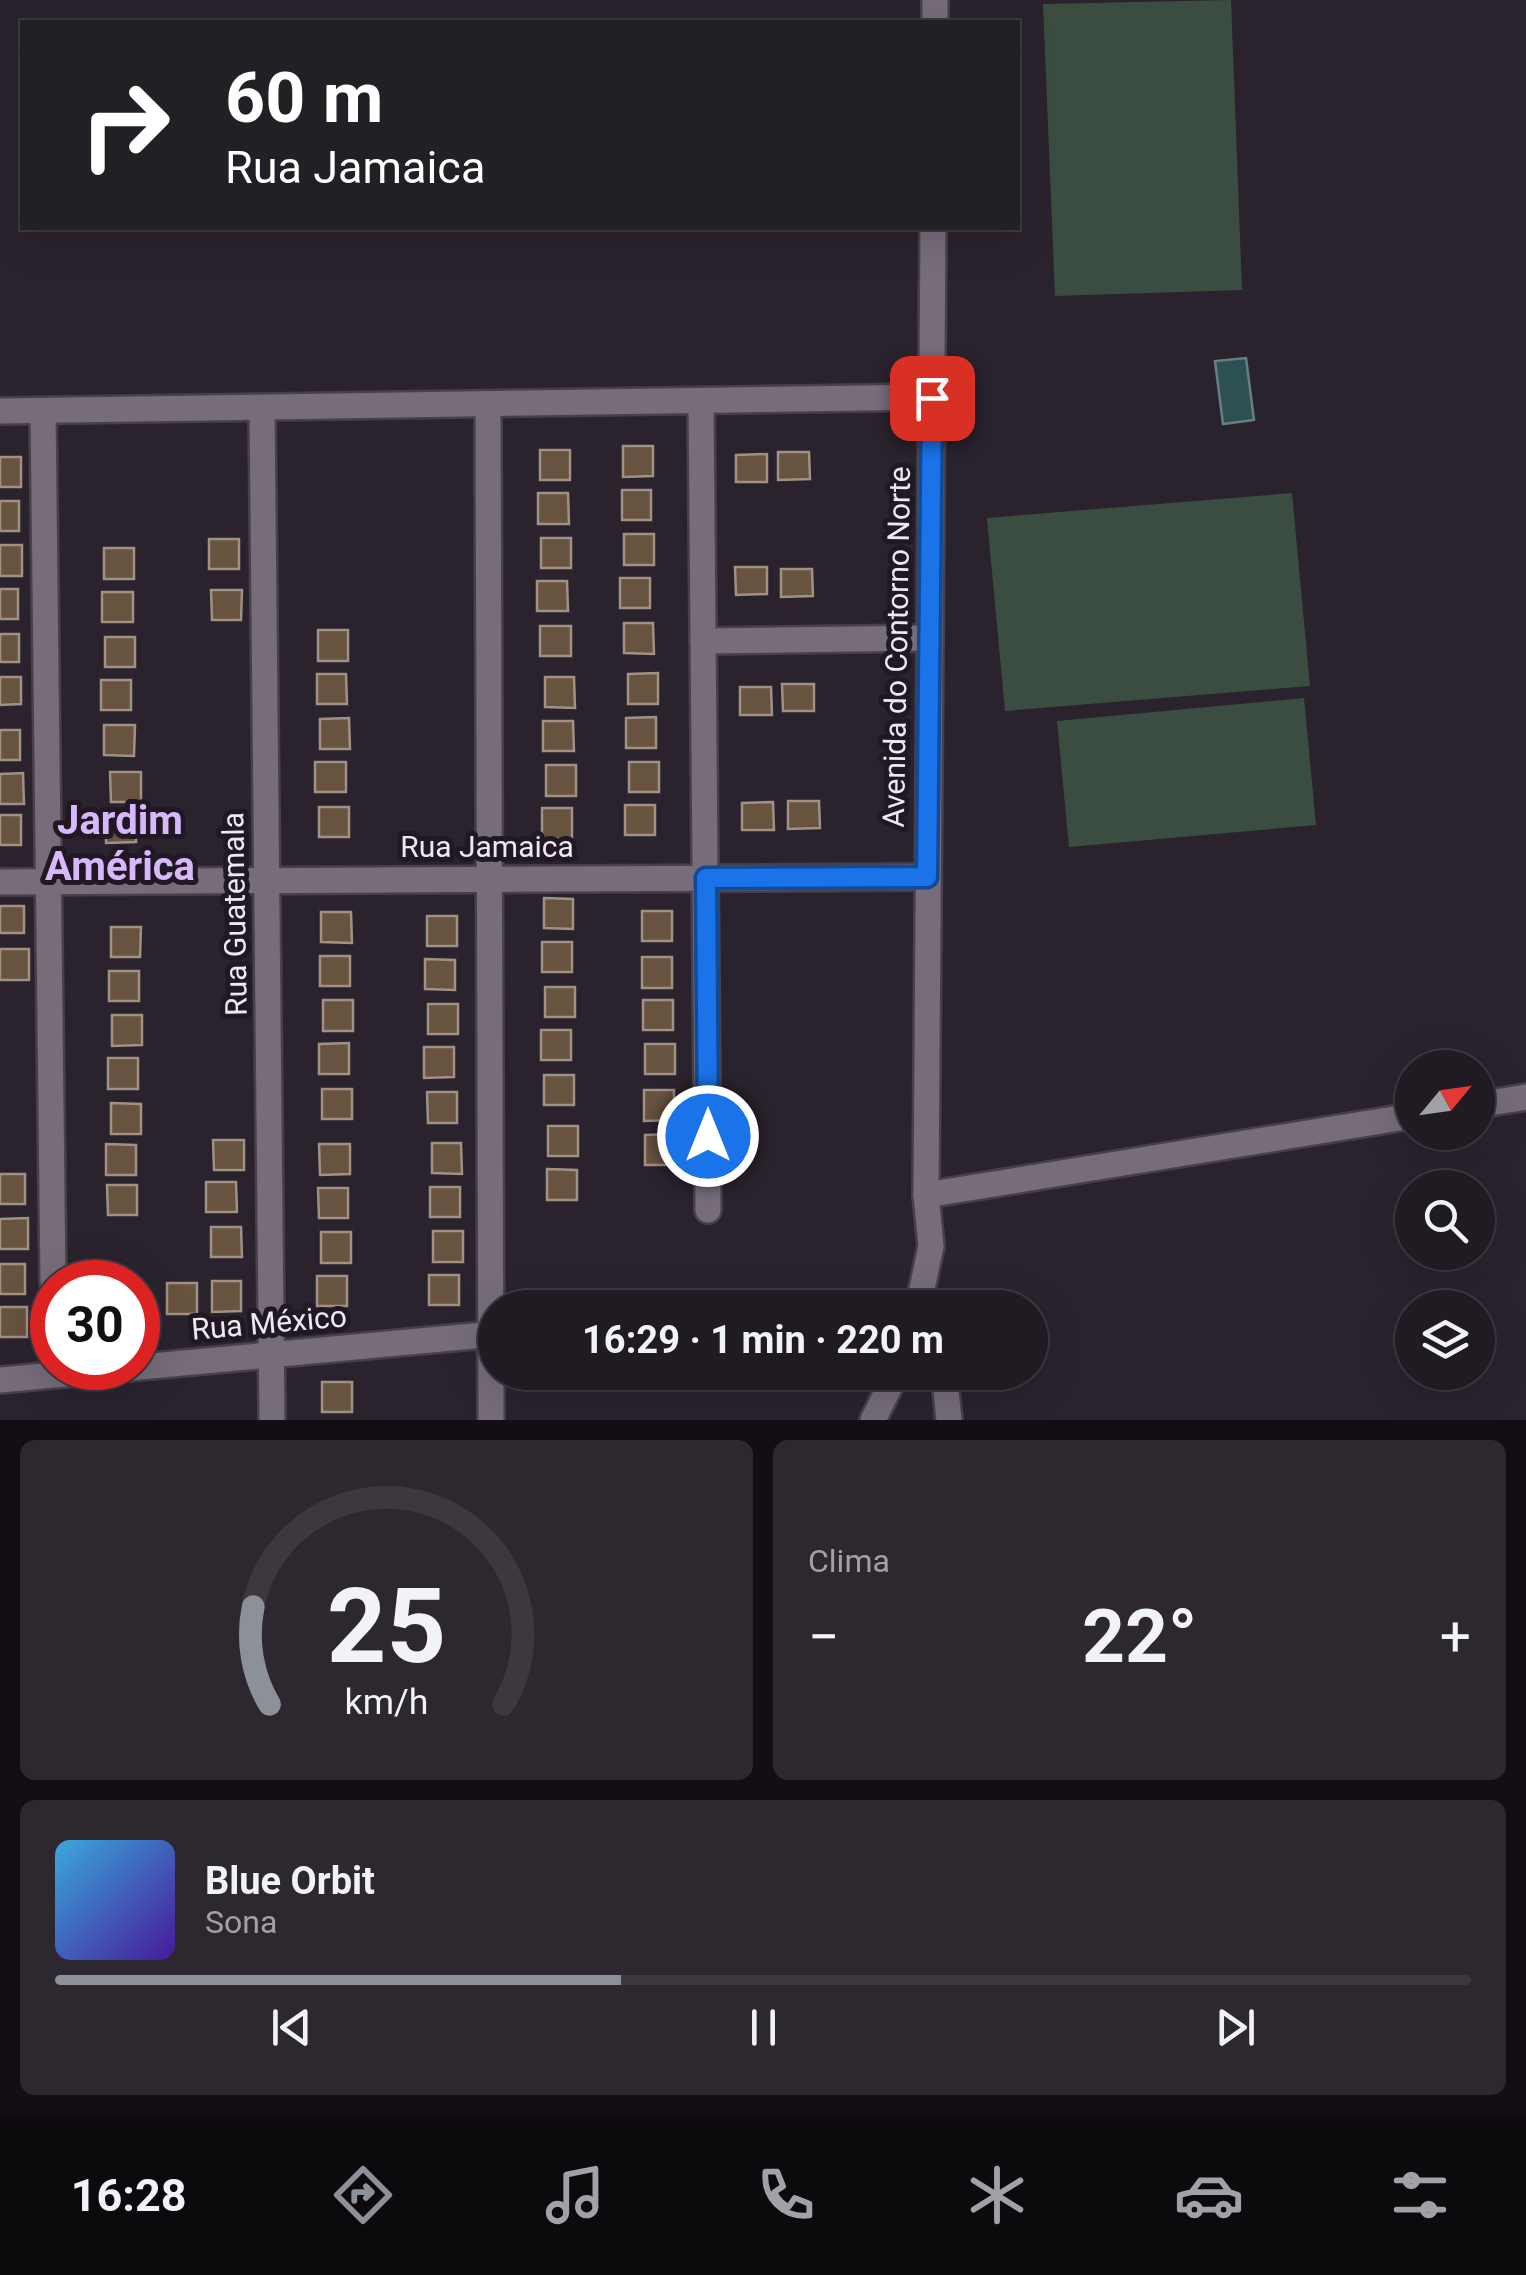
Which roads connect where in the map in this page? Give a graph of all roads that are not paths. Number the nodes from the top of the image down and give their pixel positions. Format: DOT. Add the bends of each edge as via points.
graph roads {
  1 [pos="934,230"];
  2 [pos="932,398"];
  3 [pos="700,401"];
  4 [pos="488,404"];
  5 [pos="262,408"];
  6 [pos="43,410"];
  7 [pos="0,411"];
  8 [pos="930,638"];
  9 [pos="703,641"];
  10 [pos="927,877"];
  11 [pos="706,878"];
  12 [pos="267,880"];
  13 [pos="490,880"];
  14 [pos="0,882"];
  15 [pos="48,882"];
  16 [pos="1526,1097"];
  17 [pos="1495,1102"];
  18 [pos="1395,1119"];
  19 [pos="926,1195"];
  20 [pos="708,1210"];
  21 [pos="931,1246"];
  22 [pos="53,1260"];
  23 [pos="493,1290"];
  24 [pos="922,1290"];
  25 [pos="935,1290"];
  26 [pos="478,1335"];
  27 [pos="272,1355"];
  28 [pos="160,1364"];
  29 [pos="30,1376"];
  30 [pos="0,1380"];
  31 [pos="492,1390"];
  32 [pos="888,1390"];
  33 [pos="946,1390"];
  34 [pos="272,1420"];
  35 [pos="491,1420"];
  36 [pos="874,1420"];
  37 [pos="949,1420"];
  1 -- 2 [label="street, Avenida do Contorno Norte"];
  2 -- 3 [label="street"];
  2 -- 8 [label="street, Avenida do Contorno Norte"];
  3 -- 4 [label="street"];
  3 -- 9 [label="street"];
  4 -- 5 [label="street"];
  4 -- 13 [label="street"];
  5 -- 6 [label="street"];
  5 -- 12 [label="street, Rua Guatemala"];
  6 -- 7 [label="street"];
  6 -- 15 [label="street"];
  8 -- 9 [label="street"];
  8 -- 10 [label="street, Avenida do Contorno Norte"];
  9 -- 11 [label="street"];
  10 -- 11 [label="street, Rua Jamaica"];
  10 -- 19 [label="street, Avenida do Contorno Norte"];
  11 -- 13 [label="street, Rua Jamaica"];
  11 -- 20 [label="street"];
  12 -- 13 [label="street, Rua Jamaica"];
  12 -- 15 [label="street, Rua Jamaica"];
  12 -- 27 [label="street, Rua Guatemala"];
  13 -- 23 [label="street"];
  14 -- 15 [label="street, Rua Jamaica"];
  15 -- 22 [label="street"];
  16 -- 17 [label="street"];
  18 -- 19 [label="street"];
  19 -- 21 [label="street, Avenida do Contorno Norte"];
  21 -- 24 [label="street"];
  21 -- 25 [label="street, Avenida do Contorno Norte"];
  26 -- 27 [label="street, Rua México"];
  27 -- 28 [label="street, Rua México"];
  27 -- 34 [label="street, Rua Guatemala"];
  29 -- 30 [label="street, Rua México"];
  31 -- 35 [label="street"];
  32 -- 36 [label="street"];
  33 -- 37 [label="street"];
}
